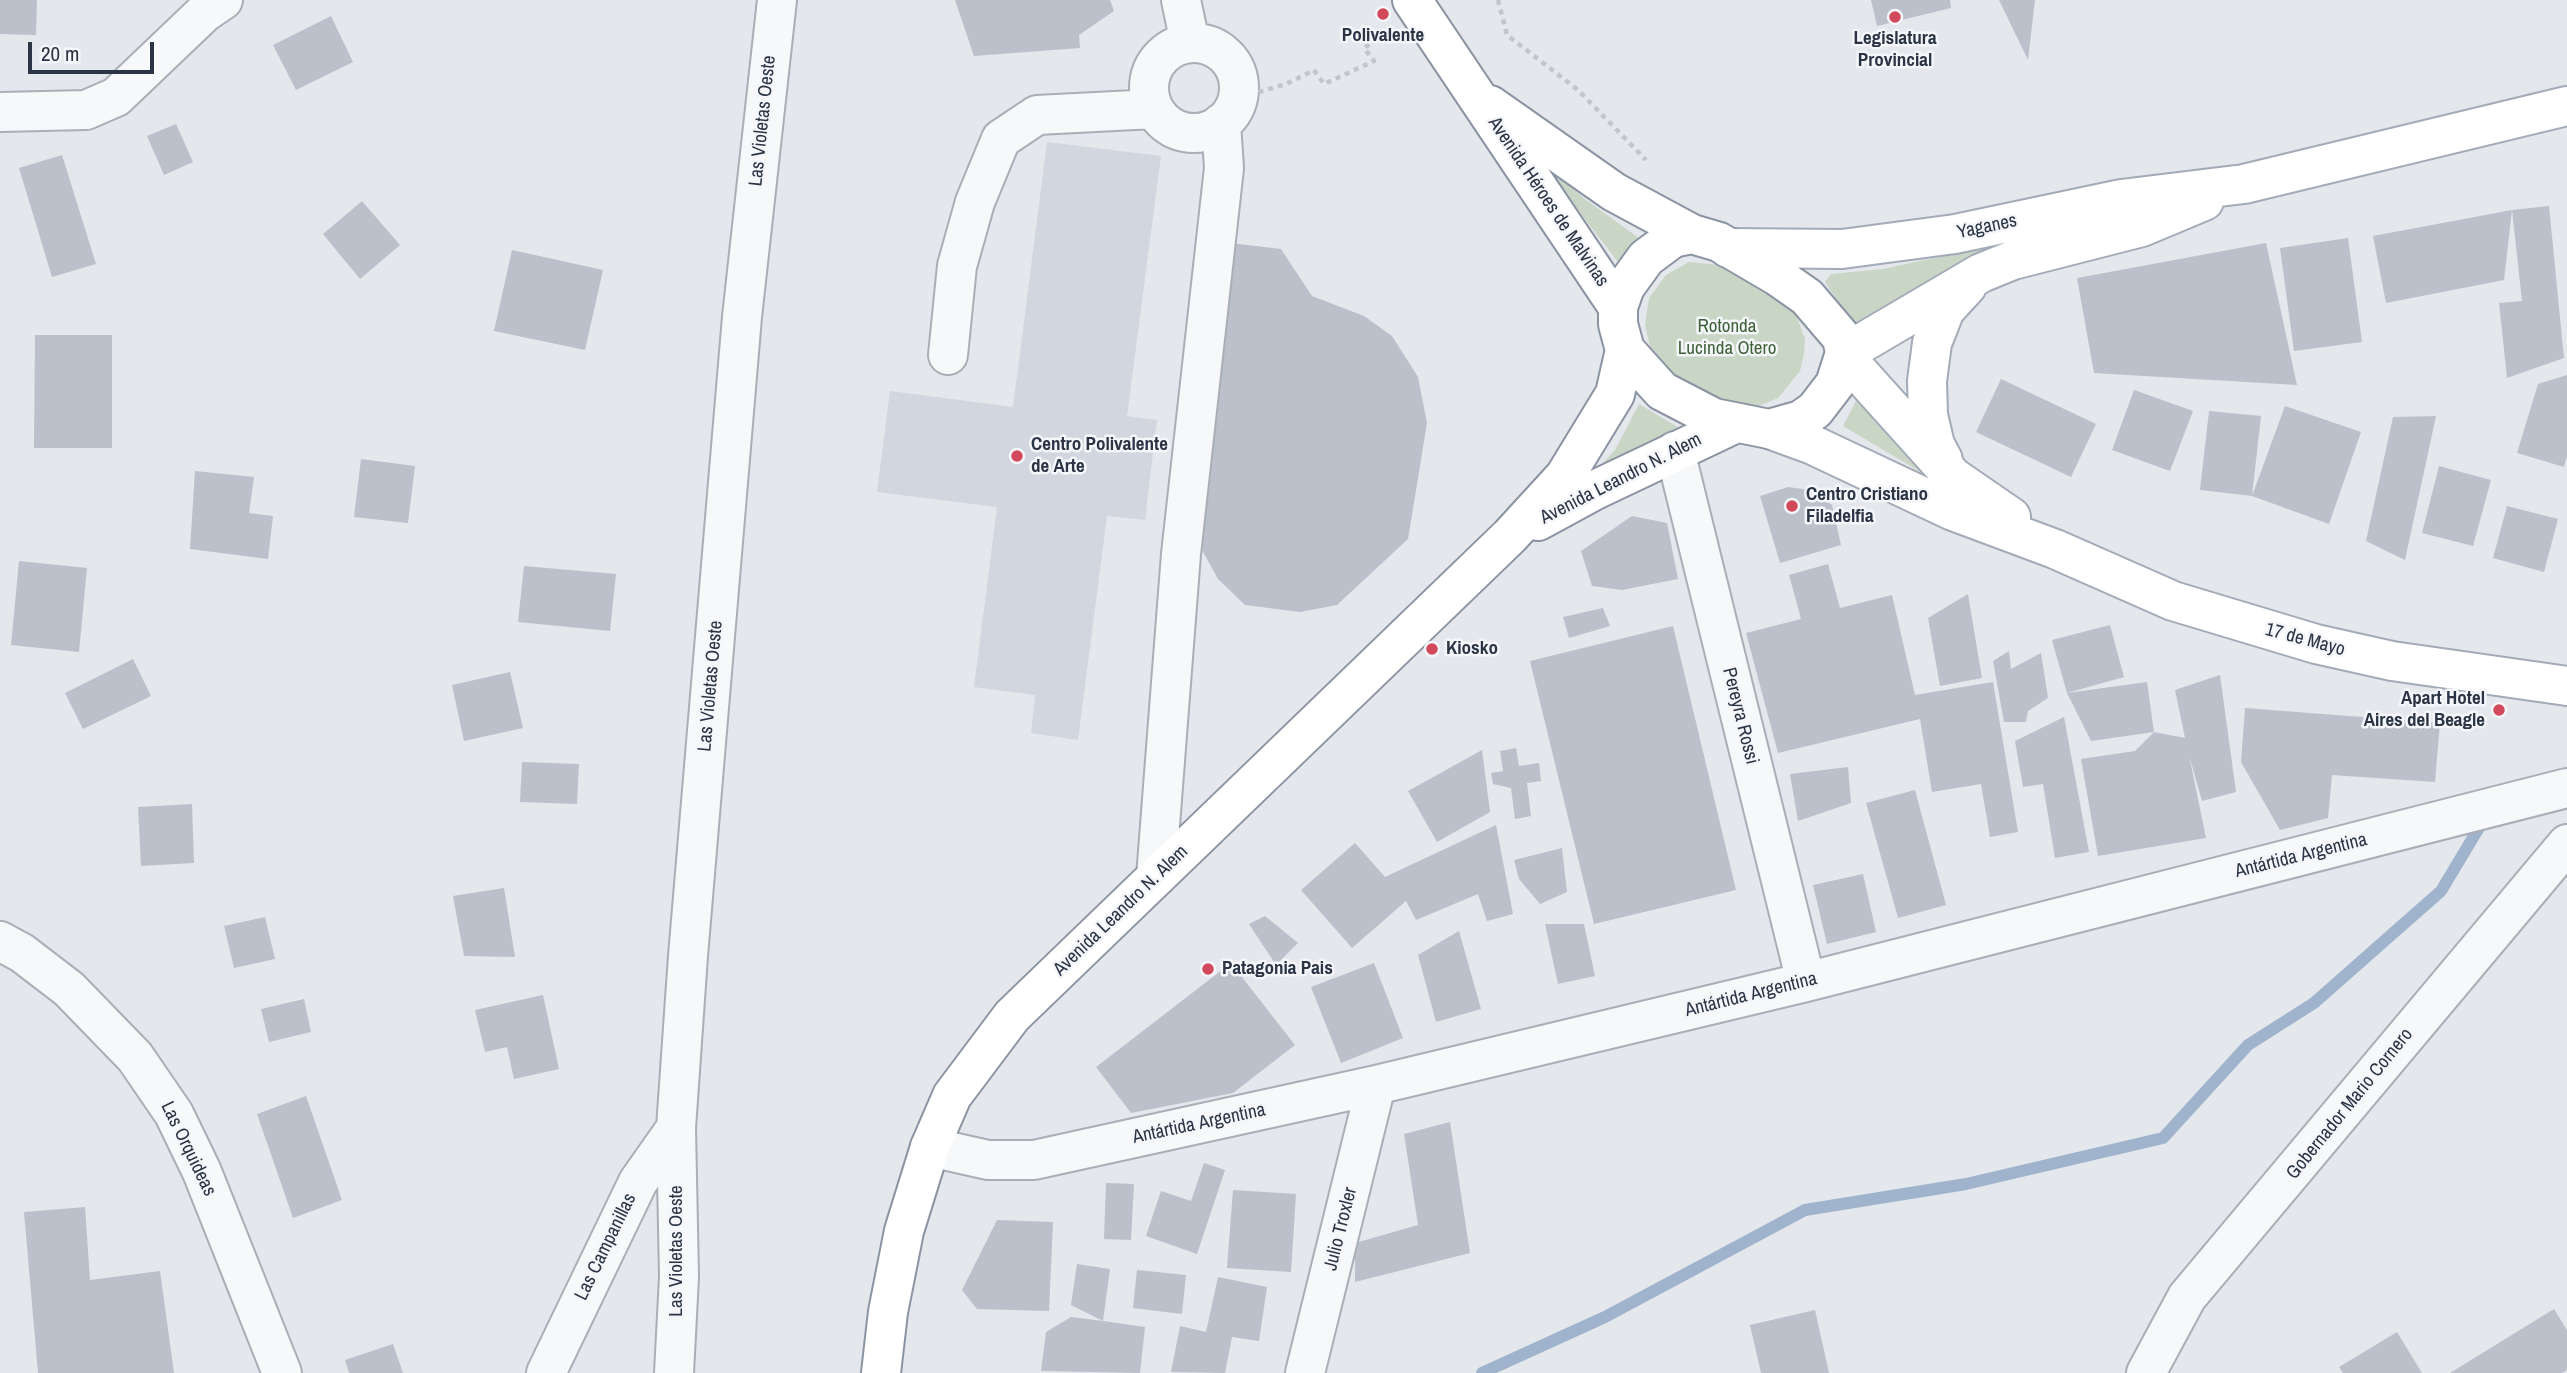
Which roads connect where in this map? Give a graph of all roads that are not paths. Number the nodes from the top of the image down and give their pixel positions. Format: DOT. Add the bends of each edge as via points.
graph roads {
  1 [pos="223,0"];
  2 [pos="777,0"];
  3 [pos="1181,0"];
  4 [pos="1403,13"];
  5 [pos="1190,43"];
  6 [pos="1478,96"];
  7 [pos="2567,106"];
  8 [pos="1154,109"];
  9 [pos="1229,111"];
  10 [pos="0,112"];
  11 [pos="2244,184"];
  12 [pos="1692,234"];
  13 [pos="1728,248"];
  14 [pos="1981,273"];
  15 [pos="1618,307"];
  16 [pos="1625,350"];
  17 [pos="948,355"];
  18 [pos="1845,355"];
  19 [pos="1751,426"];
  20 [pos="1675,451"];
  21 [pos="1953,477"];
  22 [pos="1510,537"];
  23 [pos="2055,549"];
  24 [pos="2567,686"];
  25 [pos="2567,788"];
  26 [pos="2567,845"];
  27 [pos="1156,877"];
  28 [pos="0,941"];
  29 [pos="1806,982"];
  30 [pos="1377,1085"];
  31 [pos="677,1128"];
  32 [pos="930,1147"];
  33 [pos="282,1373"];
  34 [pos="546,1373"];
  35 [pos="674,1373"];
  36 [pos="881,1373"];
  37 [pos="1305,1373"];
  38 [pos="2146,1373"];
  1 -- 10 [label="street" via="116,97 86,110"];
  2 -- 31 [label="street, Las Violetas Oeste" via="742,317"];
  3 -- 5 [label="street"];
  4 -- 6 [label="main road, Avenida Héroes de Malvinas"];
  5 -- 8 [label="street" via="1176,46 1155,65 1150,79"];
  5 -- 9 [label="street" via="1217,49 1236,70"];
  6 -- 12 [label="main road, Avenida Héroes de Malvinas" via="1614,192"];
  6 -- 15 [label="main road, Avenida Héroes de Malvinas"];
  7 -- 11 [label="main road, Yaganes"];
  8 -- 9 [label="street" via="1164,121 1192,133 1207,131"];
  8 -- 17 [label="street" via="1037,115 1001,139 975,202 957,266"];
  9 -- 27 [label="street" via="1181,554"];
  11 -- 13 [label="main road, Yaganes" via="2121,199 1885,244 1801,251"];
  11 -- 14 [label="main road, Yaganes" via="2142,227 2013,260"];
  12 -- 13 [label="main road"];
  12 -- 15 [label="main road" via="1673,238 1646,258 1625,287"];
  13 -- 18 [label="main road" via="1807,296 1837,330"];
  14 -- 18 [label="main road, Yaganes"];
  14 -- 21 [label="main road" via="1945,310 1927,380 1935,445"];
  15 -- 16 [label="main road"];
  16 -- 19 [label="main road" via="1662,391 1714,418"];
  16 -- 22 [label="main road, Avenida Leandro N. Alem" via="1615,394 1590,438 1565,476"];
  18 -- 19 [label="main road" via="1835,384 1815,410 1801,420"];
  18 -- 21 [label="main road, 17 de Mayo"];
  19 -- 20 [label="main road, Avenida Leandro N. Alem"];
  19 -- 23 [label="main road, 17 de Mayo" via="1850,461 1953,511"];
  20 -- 22 [label="main road, Avenida Leandro N. Alem"];
  20 -- 29 [label="street, Pereyra Rossi"];
  21 -- 23 [label="main road, 17 de Mayo"];
  22 -- 27 [label="main road, Avenida Leandro N. Alem"];
  23 -- 24 [label="main road, 17 de Mayo" via="2173,601 2316,644 2392,662"];
  25 -- 29 [label="street, Antártida Argentina"];
  26 -- 38 [label="street, Gobernador Mario Cornero" via="2187,1297"];
  27 -- 32 [label="main road, Avenida Leandro N. Alem" via="1012,1016 952,1096"];
  28 -- 33 [label="street, Las Orquideas" via="69,989 135,1057 174,1114"];
  29 -- 30 [label="street, Antártida Argentina"];
  30 -- 32 [label="street, Antártida Argentina" via="1034,1160 988,1160"];
  30 -- 37 [label="street, Julio Troxler"];
  31 -- 34 [label="street, Las Campanillas" via="638,1182"];
  31 -- 35 [label="street, Las Violetas Oeste" via="679,1278"];
  32 -- 36 [label="main road, Avenida Leandro N. Alem" via="904,1231"];
}
